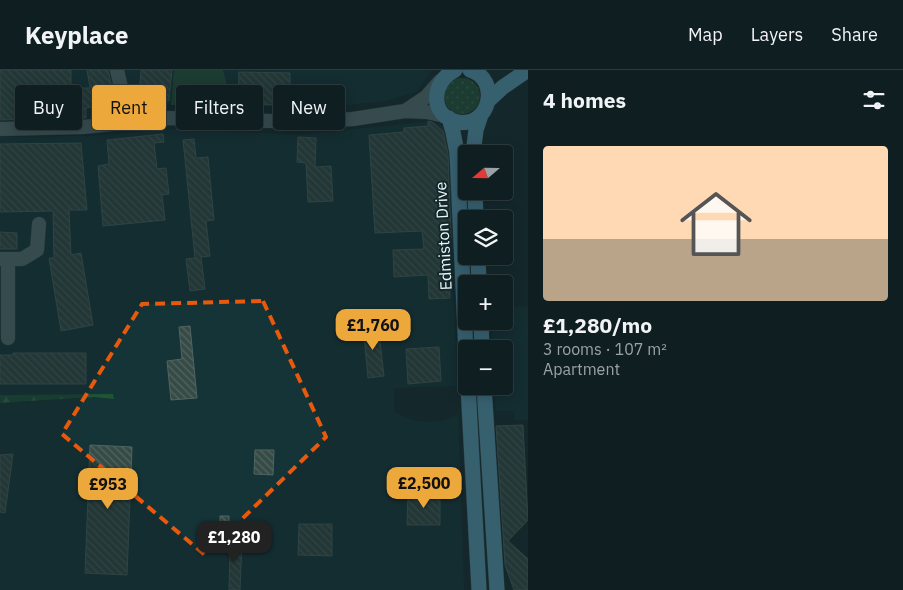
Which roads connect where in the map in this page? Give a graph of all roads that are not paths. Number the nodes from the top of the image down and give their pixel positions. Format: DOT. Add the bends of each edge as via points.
graph roads {
  1 [pos="116,70"];
  2 [pos="455,70"];
  3 [pos="527,70"];
  4 [pos="474,72"];
  5 [pos="442,77"];
  6 [pos="120,85"];
  7 [pos="489,100"];
  8 [pos="405,111"];
  9 [pos="481,115"];
  10 [pos="447,117"];
  11 [pos="166,118"];
  12 [pos="92,126"];
  13 [pos="0,129"];
  14 [pos="474,145"];
  15 [pos="39,224"];
  16 [pos="4,259"];
  17 [pos="8,338"];
  18 [pos="465,340"];
  19 [pos="468,395"];
  20 [pos="485,395"];
  21 [pos="479,590"];
  22 [pos="497,590"];
  1 -- 6 [label="street"];
  2 -- 5 [label="main road"];
  3 -- 4 [label="main road" via="500,77"];
  3 -- 7 [label="main road"];
  4 -- 7 [label="main road" via="486,82"];
  5 -- 8 [label="street" via="426,97"];
  5 -- 10 [label="main road, Edmiston Drive" via="436,97"];
  7 -- 9 [label="main road"];
  8 -- 10 [label="street"];
  8 -- 11 [label="street" via="331,121"];
  9 -- 10 [label="main road" via="466,122"];
  9 -- 14 [label="main road"];
  10 -- 18 [label="main road, Edmiston Drive" via="457,153"];
  12 -- 13 [label="street"];
  15 -- 16 [label="street" via="37,250 22,259"];
  16 -- 17 [label="street"];
  19 -- 21 [label="main road"];
  20 -- 22 [label="main road"];
}
